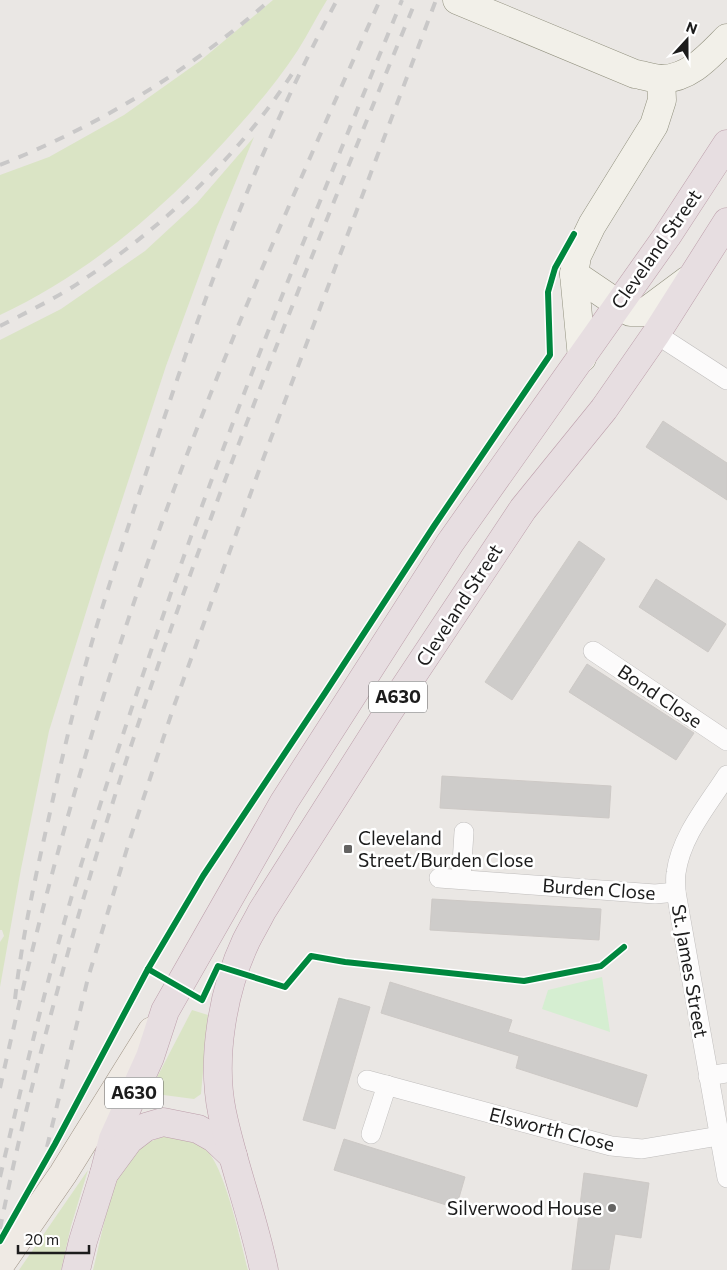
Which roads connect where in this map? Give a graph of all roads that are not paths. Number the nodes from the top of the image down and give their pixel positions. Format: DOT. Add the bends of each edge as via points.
graph roads {
  1 [pos="458,0"];
  2 [pos="727,38"];
  3 [pos="661,79"];
  4 [pos="727,144"];
  5 [pos="727,222"];
  6 [pos="574,274"];
  7 [pos="688,280"];
  8 [pos="618,304"];
  9 [pos="656,334"];
  10 [pos="582,358"];
  11 [pos="727,380"];
  12 [pos="593,651"];
  13 [pos="727,741"];
  14 [pos="727,775"];
  15 [pos="464,832"];
  16 [pos="440,878"];
  17 [pos="461,879"];
  18 [pos="676,892"];
  19 [pos="165,1011"];
  20 [pos="727,1073"];
  21 [pos="708,1076"];
  22 [pos="367,1080"];
  23 [pos="387,1085"];
  24 [pos="371,1134"];
  25 [pos="719,1136"];
  26 [pos="233,1156"];
  27 [pos="104,1174"];
  28 [pos="727,1178"];
  29 [pos="258,1242"];
  30 [pos="0,1265"];
  31 [pos="76,1270"];
  32 [pos="264,1270"];
  33 [pos="278,1270"];
  1 -- 3 [label="street" via="635,74"];
  2 -- 3 [label="street" via="684,75"];
  3 -- 6 [label="street" via="662,100 654,125 592,225 577,256"];
  4 -- 8 [label="highway, Cleveland Street / A630"];
  5 -- 7 [label="highway, Cleveland Street / A630"];
  6 -- 8 [label="street"];
  6 -- 10 [label="street"];
  7 -- 8 [label="street" via="645,312 630,312"];
  7 -- 9 [label="highway, Cleveland Street / A630"];
  8 -- 10 [label="highway, Cleveland Street / A630"];
  9 -- 11 [label="street"];
  9 -- 26 [label="highway, Cleveland Street / A630" via="604,409 523,509 387,714 246,941 234,971 221,1028 218,1067 221,1110"];
  10 -- 19 [label="highway, Cleveland Street / A630" via="450,543 363,677 284,802"];
  12 -- 13 [label="street, Bond Close"];
  14 -- 18 [label="street, St. James Street" via="689,835 676,874"];
  15 -- 17 [label="street"];
  16 -- 17 [label="street, Burden Close"];
  17 -- 18 [label="street, Burden Close" via="655,894"];
  18 -- 21 [label="street, St. James Street"];
  19 -- 27 [label="highway, Cleveland Street / A630" via="150,1057 113,1139"];
  19 -- 30 [label="main road, Cleveland Street / A630" via="63,1174"];
  20 -- 21 [label="street"];
  21 -- 25 [label="street, St. James Street"];
  22 -- 23 [label="street, Elsworth Close"];
  23 -- 24 [label="street"];
  23 -- 25 [label="street, Elsworth Close" via="611,1146 642,1149"];
  25 -- 28 [label="street, St. James Street"];
  26 -- 27 [label="highway, A630" via="214,1138 198,1129 163,1122 146,1127 129,1140"];
  26 -- 29 [label="highway, A630"];
  27 -- 31 [label="highway, A630"];
  29 -- 32 [label="highway, A630"];
  29 -- 33 [label="highway"];
}
